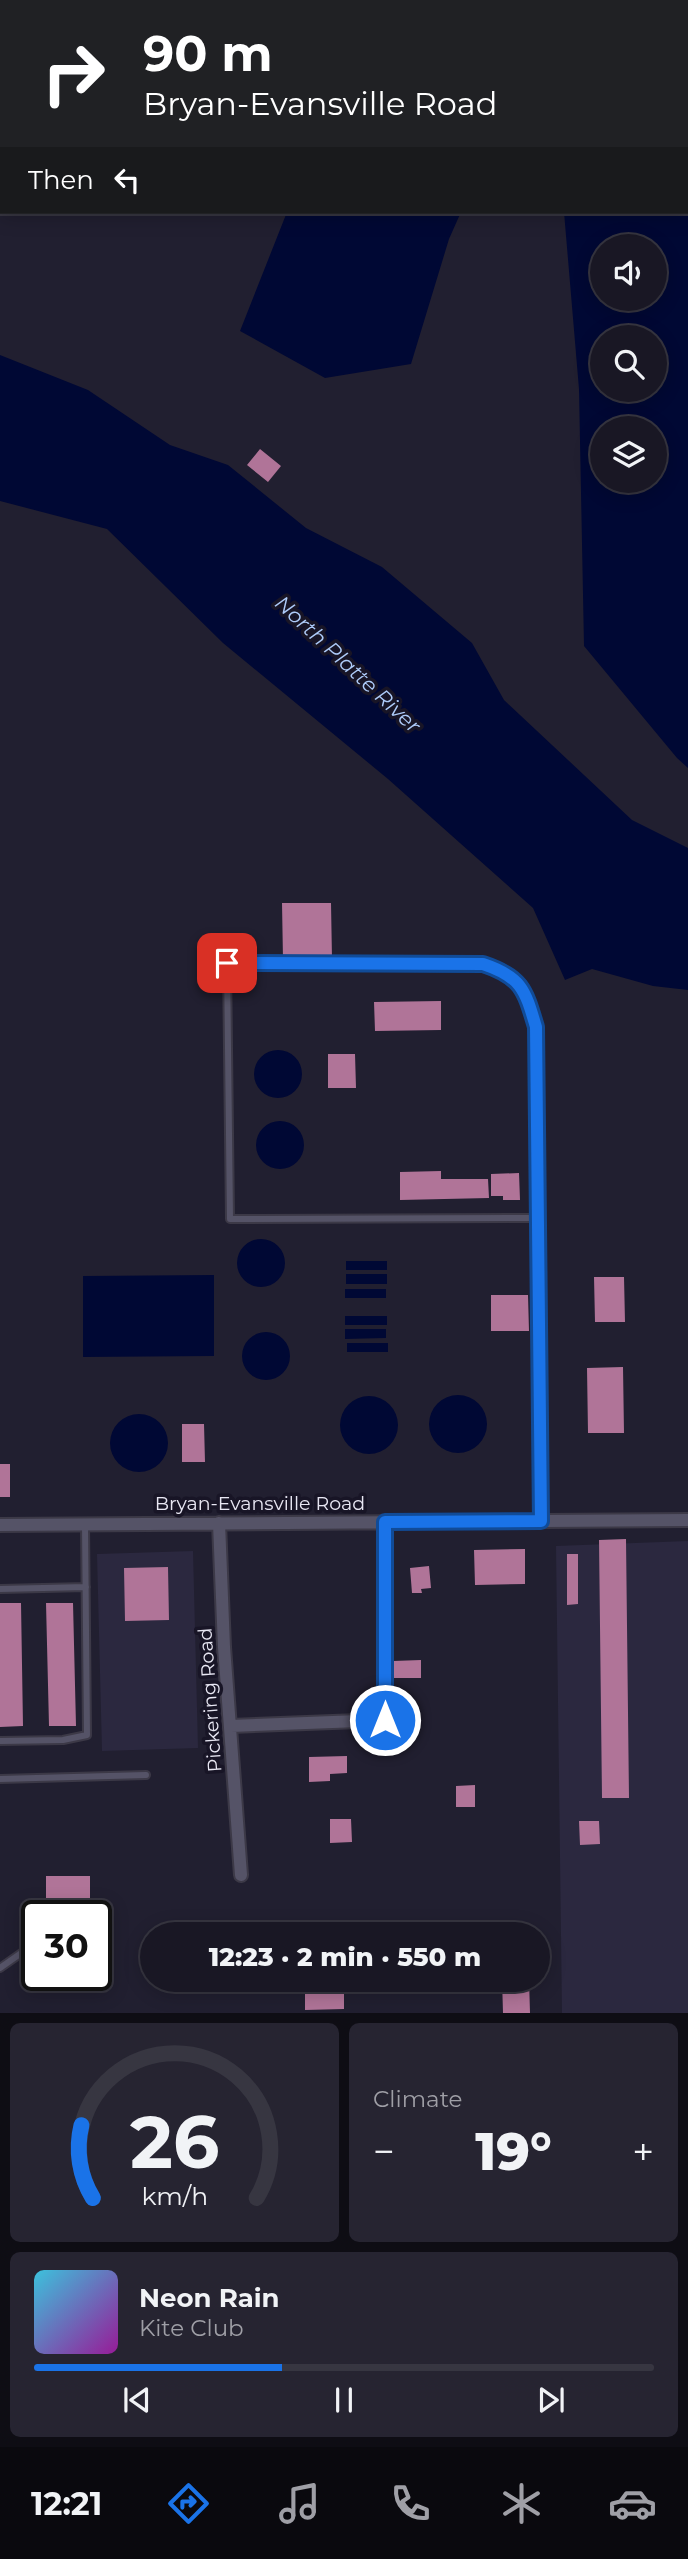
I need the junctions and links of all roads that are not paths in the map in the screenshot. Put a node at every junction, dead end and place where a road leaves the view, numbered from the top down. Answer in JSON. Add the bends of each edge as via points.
{"nodes":[{"id":1,"x":538,"y":1218,"type":"junction"},
{"id":2,"x":688,"y":1520,"type":"edge"},
{"id":3,"x":541,"y":1521,"type":"junction"},
{"id":4,"x":385,"y":1522,"type":"junction"},
{"id":5,"x":219,"y":1523,"type":"junction"},
{"id":6,"x":85,"y":1524,"type":"junction"},
{"id":7,"x":0,"y":1525,"type":"edge"},
{"id":8,"x":86,"y":1587,"type":"junction"},
{"id":9,"x":0,"y":1589,"type":"edge"},
{"id":10,"x":231,"y":1726,"type":"junction"},
{"id":11,"x":0,"y":1741,"type":"edge"},
{"id":12,"x":146,"y":1775,"type":"dead end"},
{"id":13,"x":0,"y":1779,"type":"edge"},
{"id":14,"x":242,"y":1875,"type":"dead end"},
{"id":15,"x":21,"y":1953,"type":"edge"},
{"id":16,"x":0,"y":1968,"type":"edge"}],
"edges":[{"from":1,"to":1,"type":"lane","via":[[536,1027],[525,991],[504,971],[483,964],[227,963],[230,1219]]},
{"from":1,"to":3,"type":"lane"},
{"from":2,"to":3,"type":"street","name":"Bryan-Evansville Road"},
{"from":3,"to":4,"type":"street","name":"Bryan-Evansville Road"},
{"from":4,"to":5,"type":"street","name":"Bryan-Evansville Road"},
{"from":4,"to":10,"type":"street","via":[[385,1720]]},
{"from":5,"to":6,"type":"street","name":"Bryan-Evansville Road"},
{"from":5,"to":10,"type":"street","name":"Pickering Road"},
{"from":6,"to":7,"type":"street","name":"Bryan-Evansville Road"},
{"from":6,"to":8,"type":"lane"},
{"from":8,"to":9,"type":"lane"},
{"from":8,"to":11,"type":"lane","via":[[87,1735]]},
{"from":10,"to":14,"type":"street","name":"Pickering Road"},
{"from":12,"to":13,"type":"lane"},
{"from":15,"to":16,"type":"lane"}]}
